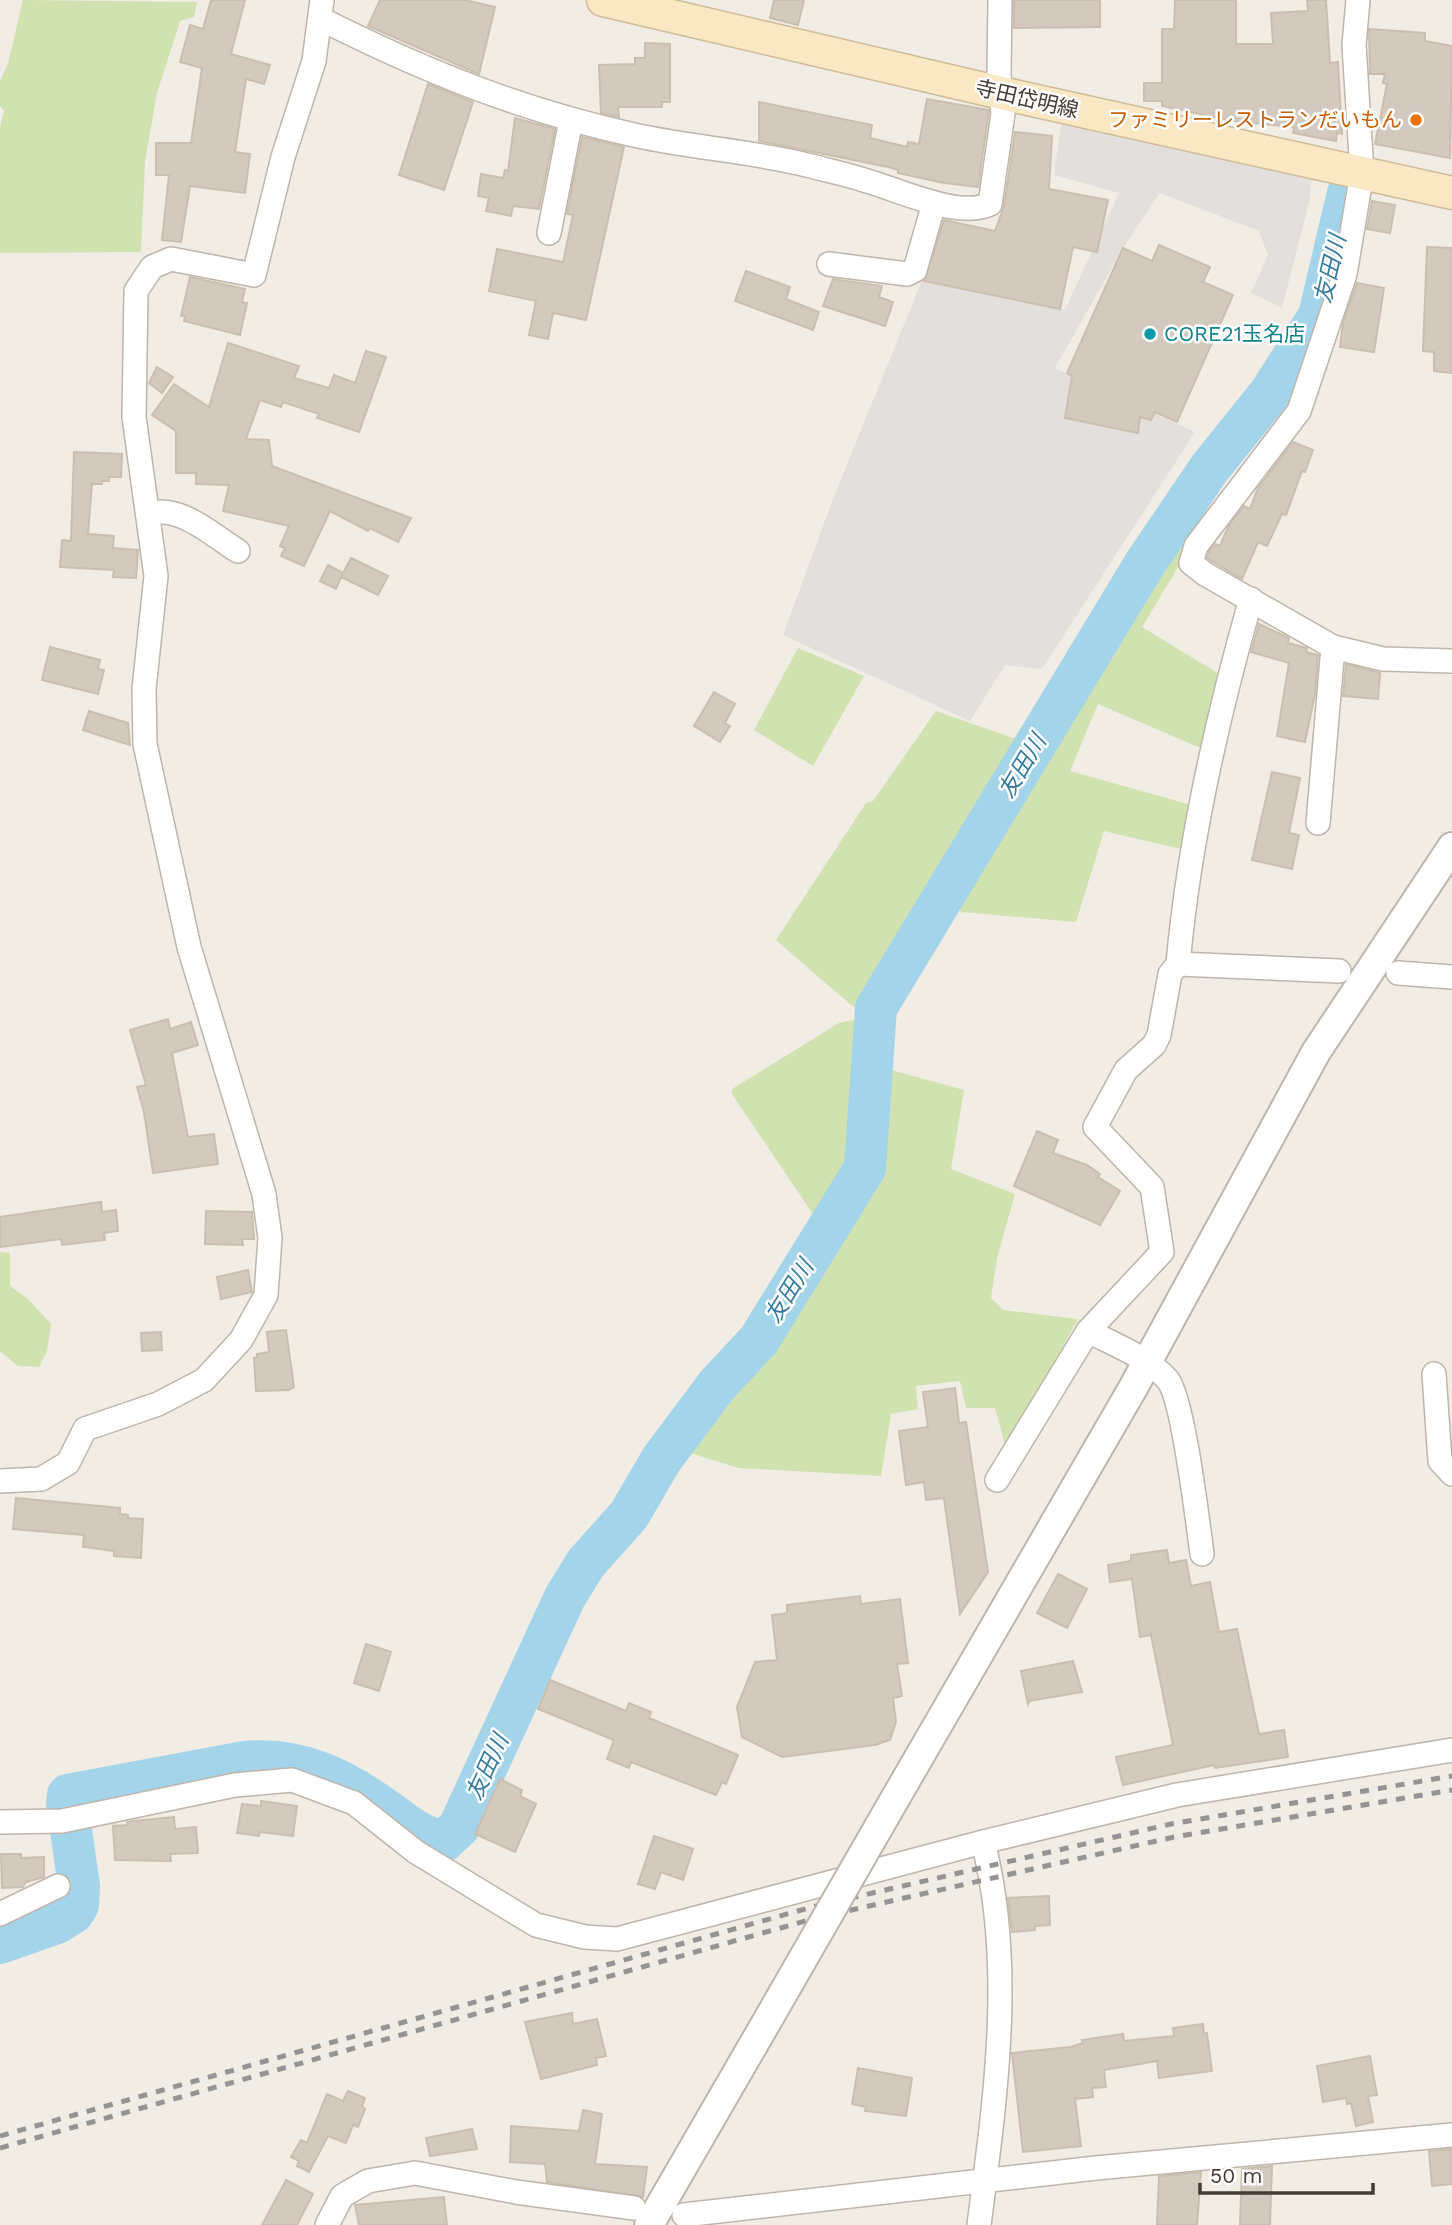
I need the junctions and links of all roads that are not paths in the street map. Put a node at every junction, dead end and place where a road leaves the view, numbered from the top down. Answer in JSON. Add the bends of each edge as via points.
{"nodes":[{"id":1,"x":603,"y":0,"type":"edge"},
{"id":2,"x":1000,"y":0,"type":"edge"},
{"id":3,"x":1358,"y":0,"type":"edge"},
{"id":4,"x":321,"y":10,"type":"edge"},
{"id":5,"x":1001,"y":93,"type":"junction"},
{"id":6,"x":571,"y":120,"type":"junction"},
{"id":7,"x":1362,"y":173,"type":"junction"},
{"id":8,"x":1452,"y":193,"type":"edge"},
{"id":9,"x":934,"y":203,"type":"junction"},
{"id":10,"x":549,"y":233,"type":"dead end"},
{"id":11,"x":829,"y":264,"type":"dead end"},
{"id":12,"x":148,"y":514,"type":"junction"},
{"id":13,"x":239,"y":551,"type":"dead end"},
{"id":14,"x":1251,"y":599,"type":"junction"},
{"id":15,"x":1333,"y":647,"type":"junction"},
{"id":16,"x":1452,"y":661,"type":"edge"},
{"id":17,"x":1318,"y":823,"type":"dead end"},
{"id":18,"x":1452,"y":847,"type":"edge"},
{"id":19,"x":1178,"y":964,"type":"junction"},
{"id":20,"x":1339,"y":971,"type":"dead end"},
{"id":21,"x":1398,"y":973,"type":"dead end"},
{"id":22,"x":1452,"y":977,"type":"edge"},
{"id":23,"x":1088,"y":1331,"type":"junction"},
{"id":24,"x":1147,"y":1362,"type":"junction"},
{"id":25,"x":1434,"y":1374,"type":"dead end"},
{"id":26,"x":1452,"y":1474,"type":"edge"},
{"id":27,"x":998,"y":1480,"type":"dead end"},
{"id":28,"x":0,"y":1481,"type":"edge"},
{"id":29,"x":1202,"y":1554,"type":"dead end"},
{"id":30,"x":1452,"y":1750,"type":"edge"},
{"id":31,"x":0,"y":1822,"type":"edge"},
{"id":32,"x":983,"y":1842,"type":"junction"},
{"id":33,"x":58,"y":1886,"type":"dead end"},
{"id":34,"x":0,"y":1914,"type":"edge"},
{"id":35,"x":1452,"y":2135,"type":"edge"},
{"id":36,"x":985,"y":2181,"type":"junction"},
{"id":37,"x":684,"y":2215,"type":"dead end"},
{"id":38,"x":641,"y":2217,"type":"edge"},
{"id":39,"x":327,"y":2225,"type":"edge"},
{"id":40,"x":979,"y":2225,"type":"edge"}],
"edges":[{"from":1,"to":5,"type":"main road","name":"寺田岱明線"},
{"from":2,"to":5,"type":"street"},
{"from":3,"to":7,"type":"street","via":[[1354,45]]},
{"from":4,"to":6,"type":"street","via":[[406,62]]},
{"from":4,"to":12,"type":"street","via":[[314,61],[283,157],[254,275],[171,259],[152,267],[136,291],[134,417]]},
{"from":5,"to":7,"type":"main road","name":"寺田岱明線"},
{"from":5,"to":9,"type":"street","via":[[1003,114],[990,204],[981,209]]},
{"from":6,"to":9,"type":"street","via":[[785,160]]},
{"from":6,"to":10,"type":"street"},
{"from":7,"to":8,"type":"main road","name":"寺田岱明線"},
{"from":7,"to":14,"type":"street","via":[[1345,274],[1299,411],[1196,546],[1191,563]]},
{"from":9,"to":11,"type":"street","via":[[915,270],[895,275]]},
{"from":12,"to":13,"type":"street","via":[[174,512]]},
{"from":12,"to":28,"type":"street","via":[[156,576],[144,689],[145,744],[189,947],[264,1194],[270,1238],[266,1295],[241,1340],[204,1380],[158,1404],[85,1429],[68,1463],[41,1479]]},
{"from":14,"to":15,"type":"street"},
{"from":14,"to":19,"type":"street","via":[[1230,672],[1186,878]]},
{"from":15,"to":16,"type":"street","via":[[1384,659]]},
{"from":15,"to":17,"type":"street"},
{"from":18,"to":24,"type":"street","via":[[1316,1052]]},
{"from":19,"to":20,"type":"street"},
{"from":19,"to":23,"type":"street","via":[[1170,974],[1154,1045],[1126,1070],[1095,1127],[1152,1187],[1162,1252]]},
{"from":21,"to":22,"type":"street"},
{"from":23,"to":24,"type":"street"},
{"from":23,"to":27,"type":"street"},
{"from":24,"to":29,"type":"street","via":[[1170,1381],[1192,1475]]},
{"from":24,"to":38,"type":"street","bridge":true,"via":[[770,2016]]},
{"from":25,"to":26,"type":"street","via":[[1440,1461]]},
{"from":30,"to":32,"type":"street","via":[[1177,1795]]},
{"from":31,"to":32,"type":"street","via":[[68,1819],[235,1785],[292,1780],[354,1803],[416,1852],[536,1925],[617,1939]]},
{"from":32,"to":36,"type":"street","via":[[996,1902],[998,2057]]},
{"from":33,"to":34,"type":"street"},
{"from":35,"to":36,"type":"street"},
{"from":36,"to":37,"type":"street"},
{"from":36,"to":40,"type":"street"},
{"from":38,"to":39,"type":"street","via":[[415,2174],[368,2181],[342,2196]]}]}
